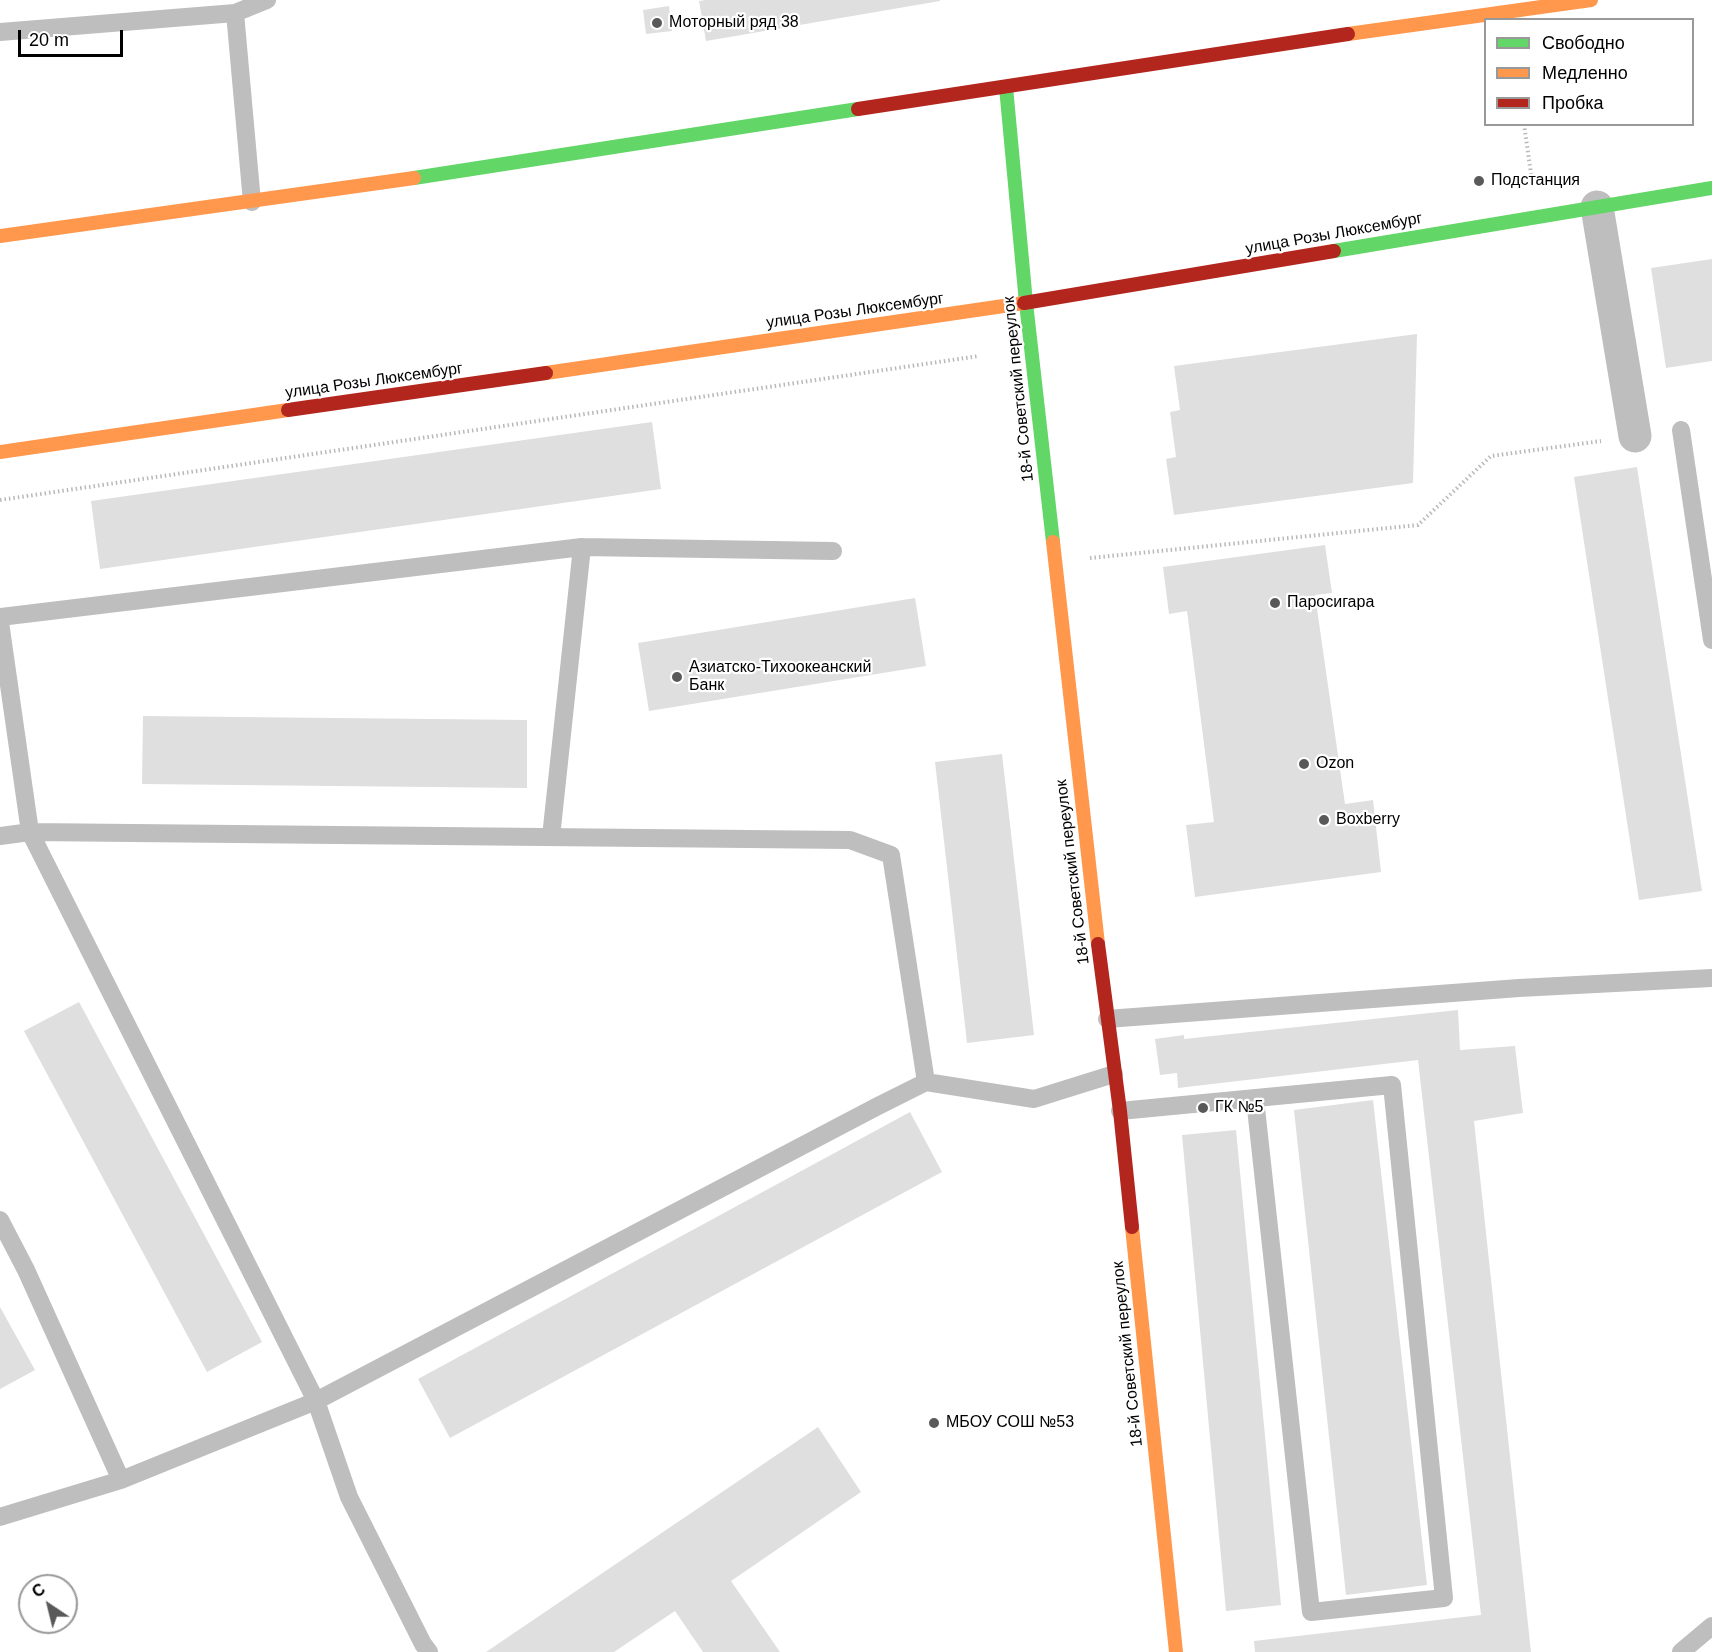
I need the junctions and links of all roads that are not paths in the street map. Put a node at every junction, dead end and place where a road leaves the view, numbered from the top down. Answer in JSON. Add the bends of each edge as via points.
{"nodes":[{"id":1,"x":267,"y":0,"type":"edge"},
{"id":2,"x":1591,"y":0,"type":"edge"},
{"id":3,"x":235,"y":13,"type":"junction"},
{"id":4,"x":0,"y":32,"type":"edge"},
{"id":5,"x":1006,"y":87,"type":"junction"},
{"id":6,"x":1712,"y":188,"type":"edge"},
{"id":7,"x":252,"y":201,"type":"junction"},
{"id":8,"x":1597,"y":207,"type":"junction"},
{"id":9,"x":0,"y":236,"type":"edge"},
{"id":10,"x":1026,"y":303,"type":"junction"},
{"id":11,"x":1681,"y":430,"type":"dead end"},
{"id":12,"x":1635,"y":436,"type":"road end"},
{"id":13,"x":0,"y":452,"type":"edge"},
{"id":14,"x":582,"y":547,"type":"junction"},
{"id":15,"x":832,"y":551,"type":"dead end"},
{"id":16,"x":0,"y":620,"type":"edge"},
{"id":17,"x":1712,"y":640,"type":"edge"},
{"id":18,"x":30,"y":832,"type":"junction"},
{"id":19,"x":0,"y":836,"type":"edge"},
{"id":20,"x":551,"y":837,"type":"junction"},
{"id":21,"x":1712,"y":978,"type":"edge"},
{"id":22,"x":1107,"y":1019,"type":"junction"},
{"id":23,"x":1114,"y":1074,"type":"junction"},
{"id":24,"x":926,"y":1082,"type":"junction"},
{"id":25,"x":1255,"y":1099,"type":"junction"},
{"id":26,"x":1120,"y":1111,"type":"junction"},
{"id":27,"x":0,"y":1220,"type":"edge"},
{"id":28,"x":316,"y":1401,"type":"junction"},
{"id":29,"x":121,"y":1480,"type":"junction"},
{"id":30,"x":0,"y":1517,"type":"edge"},
{"id":31,"x":1712,"y":1626,"type":"edge"},
{"id":32,"x":429,"y":1652,"type":"edge"},
{"id":33,"x":1176,"y":1652,"type":"edge"},
{"id":34,"x":1681,"y":1652,"type":"edge"}],
"edges":[{"from":1,"to":3,"type":"lane"},
{"from":2,"to":5,"type":"street"},
{"from":3,"to":4,"type":"lane"},
{"from":3,"to":7,"type":"lane"},
{"from":5,"to":7,"type":"street"},
{"from":5,"to":10,"type":"street","name":"18-й Советский переулок"},
{"from":6,"to":8,"type":"street","name":"улица Розы Люксембург"},
{"from":7,"to":9,"type":"street"},
{"from":8,"to":10,"type":"street","name":"улица Розы Люксембург"},
{"from":8,"to":12,"type":"street"},
{"from":10,"to":13,"type":"street","name":"улица Розы Люксембург"},
{"from":10,"to":22,"type":"street","name":"18-й Советский переулок"},
{"from":11,"to":17,"type":"lane"},
{"from":14,"to":15,"type":"lane"},
{"from":14,"to":16,"type":"lane"},
{"from":14,"to":20,"type":"lane"},
{"from":16,"to":18,"type":"lane"},
{"from":18,"to":19,"type":"lane"},
{"from":18,"to":20,"type":"lane"},
{"from":18,"to":28,"type":"lane"},
{"from":20,"to":24,"type":"lane","via":[[850,840],[891,855]]},
{"from":21,"to":22,"type":"lane","via":[[1519,988]]},
{"from":22,"to":23,"type":"street","name":"18-й Советский переулок"},
{"from":23,"to":24,"type":"lane","via":[[1034,1100]]},
{"from":23,"to":26,"type":"street","name":"18-й Советский переулок"},
{"from":24,"to":28,"type":"lane"},
{"from":25,"to":25,"type":"lane","via":[[1392,1085],[1444,1598],[1311,1612]]},
{"from":25,"to":26,"type":"lane"},
{"from":26,"to":33,"type":"street","name":"18-й Советский переулок"},
{"from":27,"to":29,"type":"lane"},
{"from":28,"to":29,"type":"lane"},
{"from":28,"to":32,"type":"lane","via":[[349,1497]]},
{"from":29,"to":30,"type":"lane"},
{"from":31,"to":34,"type":"lane"}]}
